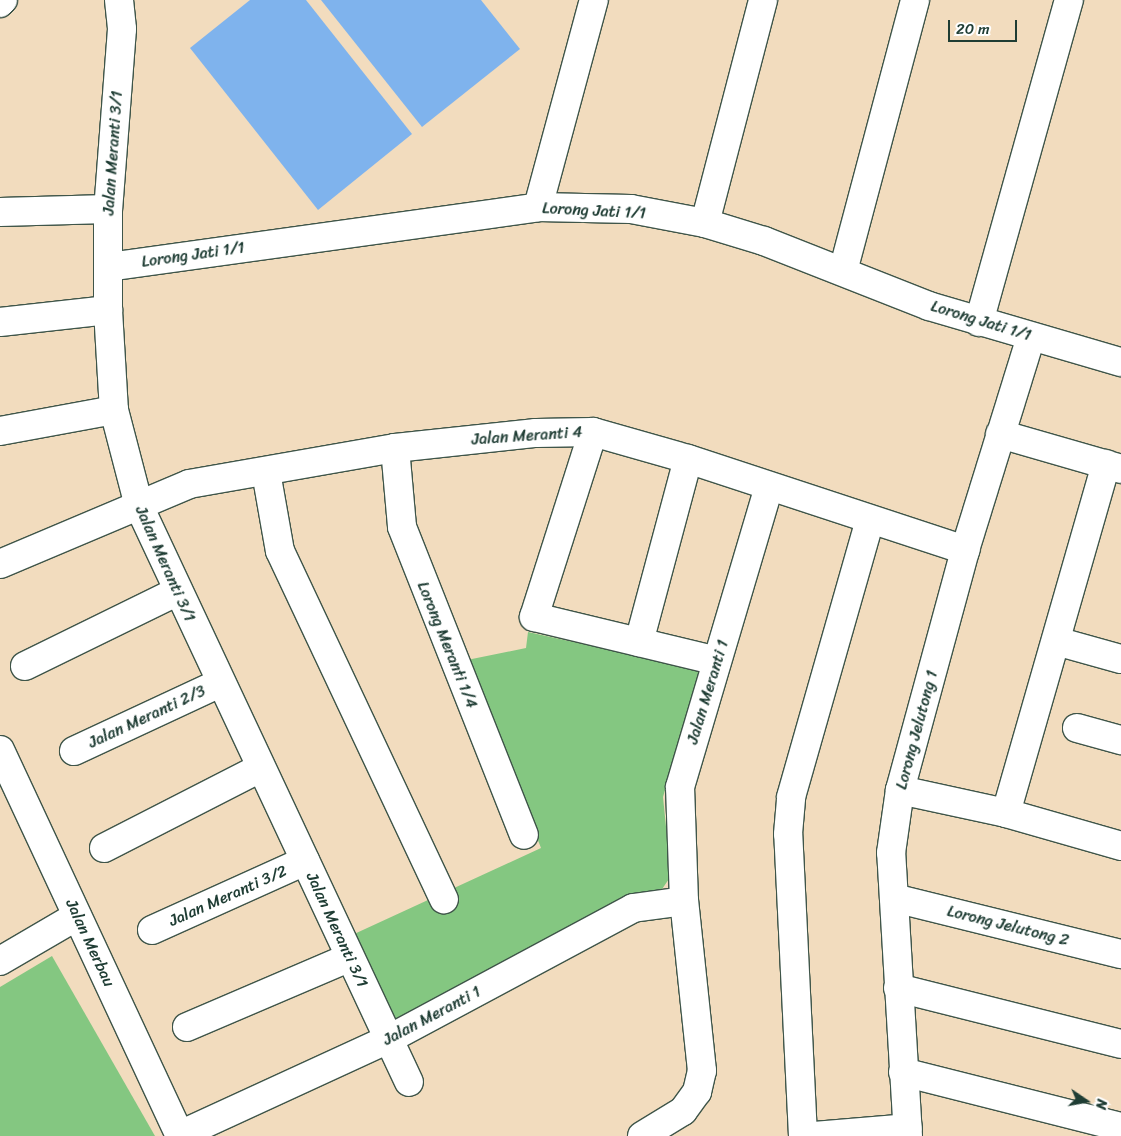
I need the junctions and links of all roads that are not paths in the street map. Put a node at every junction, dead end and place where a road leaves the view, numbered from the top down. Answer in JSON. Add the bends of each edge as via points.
{"nodes":[{"id":1,"x":3,"y":0,"type":"edge"},
{"id":2,"x":119,"y":0,"type":"edge"},
{"id":3,"x":594,"y":0,"type":"edge"},
{"id":4,"x":763,"y":0,"type":"edge"},
{"id":5,"x":915,"y":0,"type":"edge"},
{"id":6,"x":1068,"y":0,"type":"edge"},
{"id":7,"x":0,"y":3,"type":"edge"},
{"id":8,"x":538,"y":207,"type":"junction"},
{"id":9,"x":108,"y":209,"type":"junction"},
{"id":10,"x":0,"y":212,"type":"edge"},
{"id":11,"x":705,"y":223,"type":"junction"},
{"id":12,"x":108,"y":267,"type":"junction"},
{"id":13,"x":843,"y":271,"type":"junction"},
{"id":14,"x":108,"y":310,"type":"junction"},
{"id":15,"x":0,"y":322,"type":"edge"},
{"id":16,"x":979,"y":322,"type":"junction"},
{"id":17,"x":1031,"y":337,"type":"junction"},
{"id":18,"x":1121,"y":362,"type":"edge"},
{"id":19,"x":114,"y":410,"type":"junction"},
{"id":20,"x":0,"y":432,"type":"edge"},
{"id":21,"x":593,"y":432,"type":"junction"},
{"id":22,"x":1000,"y":434,"type":"junction"},
{"id":23,"x":395,"y":448,"type":"junction"},
{"id":24,"x":688,"y":459,"type":"junction"},
{"id":25,"x":1113,"y":466,"type":"edge"},
{"id":26,"x":266,"y":472,"type":"junction"},
{"id":27,"x":768,"y":488,"type":"junction"},
{"id":28,"x":139,"y":506,"type":"junction"},
{"id":29,"x":870,"y":520,"type":"junction"},
{"id":30,"x":965,"y":550,"type":"junction"},
{"id":31,"x":0,"y":564,"type":"edge"},
{"id":32,"x":176,"y":592,"type":"junction"},
{"id":33,"x":1056,"y":641,"type":"junction"},
{"id":34,"x":639,"y":642,"type":"junction"},
{"id":35,"x":1121,"y":659,"type":"edge"},
{"id":36,"x":717,"y":660,"type":"junction"},
{"id":37,"x":25,"y":666,"type":"dead end"},
{"id":38,"x":220,"y":683,"type":"junction"},
{"id":39,"x":1077,"y":728,"type":"dead end"},
{"id":40,"x":1121,"y":740,"type":"edge"},
{"id":41,"x":0,"y":750,"type":"edge"},
{"id":42,"x":74,"y":751,"type":"dead end"},
{"id":43,"x":260,"y":768,"type":"junction"},
{"id":44,"x":900,"y":790,"type":"junction"},
{"id":45,"x":1006,"y":813,"type":"junction"},
{"id":46,"x":524,"y":835,"type":"dead end"},
{"id":47,"x":1121,"y":846,"type":"edge"},
{"id":48,"x":104,"y":848,"type":"dead end"},
{"id":49,"x":304,"y":861,"type":"junction"},
{"id":50,"x":894,"y":898,"type":"junction"},
{"id":51,"x":444,"y":899,"type":"dead end"},
{"id":52,"x":684,"y":901,"type":"junction"},
{"id":53,"x":77,"y":916,"type":"junction"},
{"id":54,"x":152,"y":930,"type":"dead end"},
{"id":55,"x":1121,"y":954,"type":"edge"},
{"id":56,"x":350,"y":957,"type":"junction"},
{"id":57,"x":0,"y":961,"type":"edge"},
{"id":58,"x":898,"y":988,"type":"junction"},
{"id":59,"x":187,"y":1027,"type":"dead end"},
{"id":60,"x":389,"y":1039,"type":"junction"},
{"id":61,"x":1121,"y":1044,"type":"edge"},
{"id":62,"x":903,"y":1072,"type":"junction"},
{"id":63,"x":409,"y":1082,"type":"dead end"},
{"id":64,"x":1121,"y":1127,"type":"edge"},
{"id":65,"x":908,"y":1132,"type":"edge"},
{"id":66,"x":180,"y":1135,"type":"edge"},
{"id":67,"x":642,"y":1136,"type":"edge"},
{"id":68,"x":803,"y":1136,"type":"edge"},
{"id":69,"x":813,"y":1136,"type":"edge"}],
"edges":[{"from":1,"to":7,"type":"street"},
{"from":2,"to":9,"type":"street","name":"Jalan Meranti 3/1","via":[[122,29]]},
{"from":3,"to":8,"type":"street"},
{"from":4,"to":11,"type":"street"},
{"from":5,"to":13,"type":"street"},
{"from":6,"to":16,"type":"street"},
{"from":8,"to":11,"type":"street","name":"Lorong Jati 1/1","via":[[631,209]]},
{"from":8,"to":12,"type":"street","name":"Lorong Jati 1/1"},
{"from":9,"to":10,"type":"street"},
{"from":9,"to":12,"type":"street","name":"Jalan Meranti 3/1"},
{"from":11,"to":13,"type":"street","name":"Lorong Jati 1/1"},
{"from":12,"to":14,"type":"street","name":"Jalan Meranti 3/1"},
{"from":13,"to":16,"type":"street","name":"Lorong Jati 1/1"},
{"from":14,"to":15,"type":"street"},
{"from":14,"to":19,"type":"street","name":"Jalan Meranti 3/1"},
{"from":16,"to":17,"type":"street","name":"Lorong Jati 1/1"},
{"from":17,"to":18,"type":"street","name":"Lorong Jati 1/1"},
{"from":17,"to":22,"type":"street","name":"Lorong Jelutong 1"},
{"from":19,"to":20,"type":"street"},
{"from":19,"to":28,"type":"street","name":"Jalan Meranti 3/1"},
{"from":21,"to":23,"type":"street","name":"Jalan Meranti 4","via":[[536,432]]},
{"from":21,"to":24,"type":"street","name":"Jalan Meranti 4"},
{"from":21,"to":34,"type":"street","via":[[534,617]]},
{"from":22,"to":25,"type":"street"},
{"from":22,"to":30,"type":"street","name":"Lorong Jelutong 1"},
{"from":23,"to":26,"type":"street","name":"Jalan Meranti 4"},
{"from":23,"to":46,"type":"street","name":"Lorong Meranti 1/4","via":[[405,536]]},
{"from":24,"to":27,"type":"street","name":"Jalan Meranti 4"},
{"from":24,"to":34,"type":"street"},
{"from":25,"to":33,"type":"street"},
{"from":26,"to":28,"type":"street","name":"Jalan Meranti 4","via":[[189,484]]},
{"from":26,"to":51,"type":"street","via":[[280,551]]},
{"from":27,"to":29,"type":"street","name":"Jalan Meranti 4"},
{"from":27,"to":36,"type":"street","name":"Jalan Meranti 1"},
{"from":28,"to":31,"type":"street","name":"Jalan Meranti 4"},
{"from":28,"to":32,"type":"street","name":"Jalan Meranti 3/1"},
{"from":29,"to":30,"type":"street","name":"Jalan Meranti 4"},
{"from":29,"to":68,"type":"street","via":[[791,797],[788,844]]},
{"from":30,"to":44,"type":"street","name":"Lorong Jelutong 1"},
{"from":32,"to":37,"type":"street"},
{"from":32,"to":38,"type":"street","name":"Jalan Meranti 3/1"},
{"from":33,"to":35,"type":"street"},
{"from":33,"to":45,"type":"street"},
{"from":34,"to":36,"type":"street"},
{"from":36,"to":52,"type":"street","name":"Jalan Meranti 1","via":[[680,787]]},
{"from":38,"to":42,"type":"street","name":"Jalan Meranti 2/3"},
{"from":38,"to":43,"type":"street","name":"Jalan Meranti 3/1"},
{"from":39,"to":40,"type":"street"},
{"from":41,"to":53,"type":"street","name":"Jalan Merbau"},
{"from":43,"to":48,"type":"street"},
{"from":43,"to":49,"type":"street","name":"Jalan Meranti 3/1"},
{"from":44,"to":45,"type":"street"},
{"from":44,"to":50,"type":"street","name":"Lorong Jelutong 1","via":[[892,853]]},
{"from":45,"to":47,"type":"street"},
{"from":49,"to":54,"type":"street","name":"Jalan Meranti 3/2"},
{"from":49,"to":56,"type":"street","name":"Jalan Meranti 3/1"},
{"from":50,"to":55,"type":"street","name":"Lorong Jelutong 2"},
{"from":50,"to":58,"type":"street","name":"Lorong Jelutong 1"},
{"from":52,"to":60,"type":"street","name":"Jalan Meranti 1","via":[[633,908]]},
{"from":52,"to":67,"type":"street","name":"Jalan Meranti 1","via":[[702,1071],[697,1092],[683,1111]]},
{"from":53,"to":57,"type":"street"},
{"from":53,"to":66,"type":"street","name":"Jalan Merbau"},
{"from":56,"to":59,"type":"street"},
{"from":56,"to":60,"type":"street","name":"Jalan Meranti 3/1"},
{"from":58,"to":61,"type":"street"},
{"from":58,"to":62,"type":"street","name":"Lorong Jelutong 1"},
{"from":60,"to":63,"type":"street","name":"Jalan Meranti 3/1"},
{"from":60,"to":66,"type":"street","name":"Jalan Meranti 1"},
{"from":62,"to":64,"type":"street"},
{"from":62,"to":65,"type":"street","name":"Lorong Jelutong 1"},
{"from":65,"to":69,"type":"street"}]}
